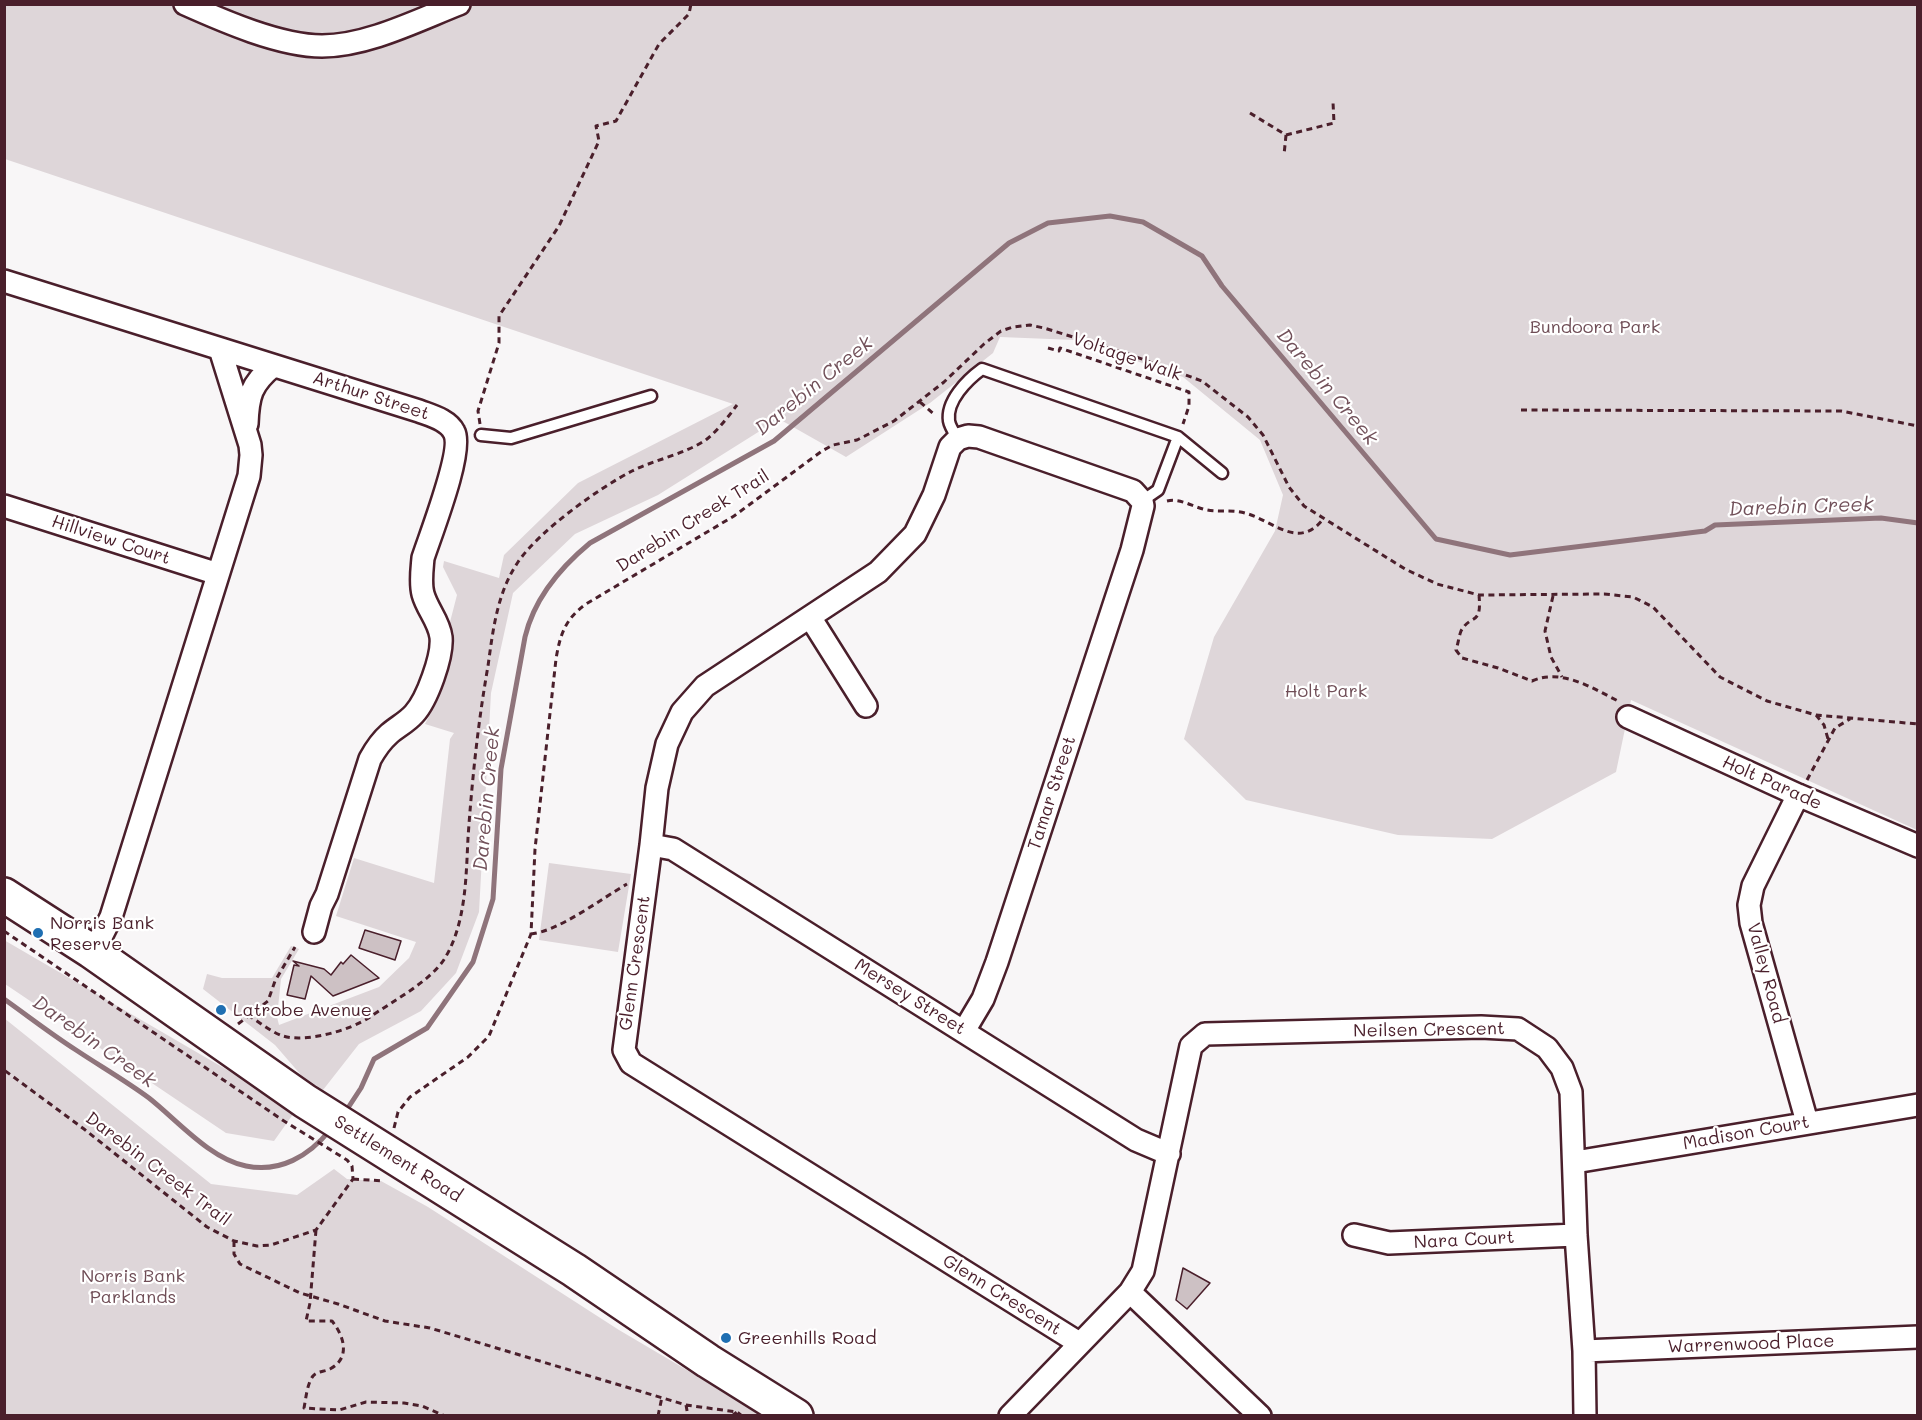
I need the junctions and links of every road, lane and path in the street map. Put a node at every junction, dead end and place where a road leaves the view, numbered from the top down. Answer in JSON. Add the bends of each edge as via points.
{"nodes":[{"id":1,"x":185,"y":4,"type":"edge"},
{"id":2,"x":459,"y":4,"type":"edge"},
{"id":3,"x":691,"y":4,"type":"edge"},
{"id":4,"x":1333,"y":102,"type":"dead end"},
{"id":5,"x":1250,"y":113,"type":"dead end"},
{"id":6,"x":1286,"y":135,"type":"junction"},
{"id":7,"x":1284,"y":155,"type":"dead end"},
{"id":8,"x":4,"y":280,"type":"edge"},
{"id":9,"x":1048,"y":348,"type":"dead end"},
{"id":10,"x":220,"y":349,"type":"junction"},
{"id":11,"x":273,"y":366,"type":"junction"},
{"id":12,"x":651,"y":396,"type":"dead end"},
{"id":13,"x":920,"y":402,"type":"junction"},
{"id":14,"x":737,"y":405,"type":"dead end"},
{"id":15,"x":1521,"y":410,"type":"dead end"},
{"id":16,"x":938,"y":419,"type":"dead end"},
{"id":17,"x":1917,"y":426,"type":"edge"},
{"id":18,"x":247,"y":431,"type":"junction"},
{"id":19,"x":481,"y":435,"type":"joint"},
{"id":20,"x":1178,"y":436,"type":"junction"},
{"id":21,"x":958,"y":439,"type":"junction"},
{"id":22,"x":1222,"y":473,"type":"dead end"},
{"id":23,"x":1152,"y":501,"type":"junction"},
{"id":24,"x":4,"y":506,"type":"edge"},
{"id":25,"x":1324,"y":518,"type":"junction"},
{"id":26,"x":218,"y":574,"type":"junction"},
{"id":27,"x":1479,"y":595,"type":"junction"},
{"id":28,"x":1554,"y":595,"type":"junction"},
{"id":29,"x":810,"y":617,"type":"junction"},
{"id":30,"x":1562,"y":677,"type":"junction"},
{"id":31,"x":866,"y":706,"type":"dead end"},
{"id":32,"x":1628,"y":711,"type":"joint"},
{"id":33,"x":1816,"y":715,"type":"junction"},
{"id":34,"x":1850,"y":720,"type":"junction"},
{"id":35,"x":1917,"y":724,"type":"edge"},
{"id":36,"x":1828,"y":739,"type":"junction"},
{"id":37,"x":1798,"y":795,"type":"junction"},
{"id":38,"x":651,"y":845,"type":"junction"},
{"id":39,"x":1917,"y":846,"type":"edge"},
{"id":40,"x":646,"y":879,"type":"junction"},
{"id":41,"x":4,"y":895,"type":"edge"},
{"id":42,"x":4,"y":931,"type":"edge"},
{"id":43,"x":314,"y":932,"type":"dead end"},
{"id":44,"x":531,"y":934,"type":"junction"},
{"id":45,"x":295,"y":947,"type":"dead end"},
{"id":46,"x":91,"y":951,"type":"junction"},
{"id":47,"x":248,"y":1015,"type":"junction"},
{"id":48,"x":964,"y":1031,"type":"junction"},
{"id":49,"x":217,"y":1038,"type":"junction"},
{"id":50,"x":4,"y":1070,"type":"edge"},
{"id":51,"x":1917,"y":1105,"type":"edge"},
{"id":52,"x":294,"y":1111,"type":"junction"},
{"id":53,"x":1807,"y":1122,"type":"junction"},
{"id":54,"x":394,"y":1132,"type":"dead end"},
{"id":55,"x":353,"y":1147,"type":"junction"},
{"id":56,"x":1168,"y":1154,"type":"junction"},
{"id":57,"x":1575,"y":1162,"type":"junction"},
{"id":58,"x":316,"y":1230,"type":"junction"},
{"id":59,"x":1354,"y":1235,"type":"dead end"},
{"id":60,"x":1576,"y":1235,"type":"junction"},
{"id":61,"x":234,"y":1241,"type":"junction"},
{"id":62,"x":1130,"y":1292,"type":"junction"},
{"id":63,"x":309,"y":1296,"type":"junction"},
{"id":64,"x":1917,"y":1337,"type":"edge"},
{"id":65,"x":1079,"y":1343,"type":"junction"},
{"id":66,"x":1584,"y":1351,"type":"junction"},
{"id":67,"x":662,"y":1397,"type":"junction"},
{"id":68,"x":686,"y":1406,"type":"junction"},
{"id":69,"x":737,"y":1412,"type":"junction"},
{"id":70,"x":444,"y":1415,"type":"edge"},
{"id":71,"x":658,"y":1416,"type":"edge"},
{"id":72,"x":688,"y":1416,"type":"edge"},
{"id":73,"x":732,"y":1416,"type":"edge"},
{"id":74,"x":742,"y":1416,"type":"edge"},
{"id":75,"x":795,"y":1416,"type":"edge"},
{"id":76,"x":1010,"y":1416,"type":"edge"},
{"id":77,"x":1260,"y":1416,"type":"edge"},
{"id":78,"x":1585,"y":1416,"type":"edge"}],
"edges":[{"from":1,"to":2,"type":"street","via":[[256,32],[322,46],[388,32]]},
{"from":3,"to":19,"type":"path","via":[[689,14],[659,44],[616,121],[596,126],[599,141],[559,226],[499,316],[499,343],[478,411]]},
{"from":4,"to":6,"type":"path","via":[[1334,123]]},
{"from":5,"to":6,"type":"path"},
{"from":6,"to":7,"type":"path"},
{"from":8,"to":10,"type":"street","name":"Arthur Street"},
{"from":9,"to":20,"type":"path","name":"Voltage Walk","via":[[1060,348],[1189,392],[1189,406]]},
{"from":10,"to":11,"type":"street","name":"Arthur Street"},
{"from":10,"to":18,"type":"street"},
{"from":11,"to":18,"type":"street","via":[[260,377],[250,394]]},
{"from":11,"to":43,"type":"street","name":"Arthur Street","via":[[438,418],[448,424],[457,440],[421,574],[423,596],[440,630],[438,659],[419,709],[381,741],[370,759]]},
{"from":12,"to":19,"type":"lane","via":[[510,438]]},
{"from":13,"to":16,"type":"path"},
{"from":13,"to":25,"type":"path","name":"Darebin Creek Trail","via":[[1001,332],[1030,325],[1044,328],[1202,381],[1248,417],[1263,435],[1289,487],[1304,506]]},
{"from":13,"to":44,"type":"path","name":"Darebin Creek Trail","via":[[872,433],[822,451],[734,516],[616,585],[569,618],[560,636],[556,659],[534,860]]},
{"from":14,"to":47,"type":"path","via":[[706,440],[630,472],[567,514],[520,559],[509,577],[496,616],[482,698],[459,921],[444,959],[434,971],[360,1024],[338,1032],[284,1036]]},
{"from":15,"to":17,"type":"path","via":[[1841,411]]},
{"from":18,"to":26,"type":"street","via":[[249,476]]},
{"from":20,"to":21,"type":"lane","via":[[982,369],[969,378],[951,405],[949,421]]},
{"from":20,"to":22,"type":"lane"},
{"from":20,"to":23,"type":"lane"},
{"from":21,"to":23,"type":"street","via":[[979,437]]},
{"from":21,"to":29,"type":"street","name":"Glenn Crescent","via":[[950,447],[934,495],[915,534],[878,572]]},
{"from":23,"to":25,"type":"path","via":[[1180,501],[1205,510],[1245,513],[1300,534],[1317,527]]},
{"from":23,"to":48,"type":"street","name":"Tamar Street","via":[[1143,506],[997,962],[983,999]]},
{"from":24,"to":26,"type":"street","name":"Hillview Court"},
{"from":25,"to":27,"type":"path","name":"Darebin Creek Trail","via":[[1405,569],[1437,584]]},
{"from":26,"to":46,"type":"street","via":[[111,917]]},
{"from":27,"to":28,"type":"path","name":"Darebin Creek Trail"},
{"from":27,"to":30,"type":"path","via":[[1477,618],[1462,630],[1456,650],[1462,658],[1532,681],[1544,676]]},
{"from":28,"to":30,"type":"path","via":[[1545,631],[1551,657]]},
{"from":28,"to":33,"type":"path","name":"Darebin Creek Trail","via":[[1633,597],[1653,607],[1720,676],[1767,701]]},
{"from":29,"to":31,"type":"street"},
{"from":29,"to":38,"type":"street","name":"Glenn Crescent","via":[[705,686],[682,712],[664,755]]},
{"from":30,"to":32,"type":"path","via":[[1585,684]]},
{"from":32,"to":37,"type":"street","name":"Holt Parade"},
{"from":33,"to":34,"type":"path","name":"Darebin Creek Trail"},
{"from":33,"to":36,"type":"path"},
{"from":34,"to":35,"type":"path","name":"Darebin Creek Trail"},
{"from":34,"to":36,"type":"path","via":[[1835,728]]},
{"from":36,"to":37,"type":"path"},
{"from":37,"to":39,"type":"street","name":"Holt Parade"},
{"from":37,"to":53,"type":"street","name":"Valley Road","via":[[1753,886],[1749,905]]},
{"from":38,"to":40,"type":"street","name":"Glenn Crescent"},
{"from":38,"to":48,"type":"street","name":"Mersey Street","via":[[673,849]]},
{"from":40,"to":44,"type":"path","via":[[629,882],[556,927]]},
{"from":40,"to":65,"type":"street","name":"Glenn Crescent","via":[[624,1050],[631,1063]]},
{"from":41,"to":46,"type":"main road","name":"Settlement Road"},
{"from":42,"to":52,"type":"path"},
{"from":44,"to":54,"type":"path","name":"Darebin Creek Trail","via":[[489,1036],[468,1057],[410,1097],[398,1112]]},
{"from":45,"to":47,"type":"path","via":[[268,1001]]},
{"from":46,"to":49,"type":"main road","name":"Settlement Road"},
{"from":47,"to":49,"type":"path"},
{"from":48,"to":56,"type":"street","name":"Mersey Street","via":[[1136,1140]]},
{"from":49,"to":52,"type":"main road","name":"Settlement Road"},
{"from":50,"to":61,"type":"path","name":"Darebin Creek Trail","via":[[207,1227]]},
{"from":51,"to":53,"type":"street","name":"Madison Court"},
{"from":52,"to":55,"type":"main road","name":"Settlement Road"},
{"from":52,"to":55,"type":"path"},
{"from":53,"to":57,"type":"street","name":"Madison Court"},
{"from":55,"to":58,"type":"path","via":[[353,1179]]},
{"from":55,"to":75,"type":"main road","name":"Settlement Road","via":[[574,1270]]},
{"from":56,"to":57,"type":"street","name":"Neilsen Crescent","via":[[1191,1046],[1205,1034],[1481,1027],[1518,1029],[1547,1048],[1562,1068],[1571,1092]]},
{"from":56,"to":62,"type":"street","name":"Neilsen Crescent","via":[[1143,1270]]},
{"from":57,"to":60,"type":"street","name":"Neilsen Crescent"},
{"from":58,"to":61,"type":"path","name":"Darebin Creek Trail","via":[[271,1245]]},
{"from":58,"to":63,"type":"path"},
{"from":59,"to":60,"type":"street","name":"Nara Court","via":[[1389,1244]]},
{"from":60,"to":66,"type":"street","name":"Neilsen Crescent"},
{"from":61,"to":63,"type":"path","via":[[234,1254],[240,1264]]},
{"from":62,"to":65,"type":"street","name":"Neilsen Crescent"},
{"from":62,"to":77,"type":"street"},
{"from":63,"to":67,"type":"path","via":[[385,1321],[430,1328]]},
{"from":63,"to":70,"type":"path","via":[[306,1321],[332,1321],[343,1338],[344,1349],[338,1363],[310,1379],[304,1408],[339,1410],[366,1402],[404,1403]]},
{"from":64,"to":66,"type":"street","name":"Warrenwood Place"},
{"from":65,"to":76,"type":"street","name":"Neilsen Crescent"},
{"from":66,"to":78,"type":"street","name":"Neilsen Crescent"},
{"from":67,"to":68,"type":"path"},
{"from":67,"to":71,"type":"path"},
{"from":68,"to":69,"type":"path"},
{"from":68,"to":72,"type":"path"},
{"from":69,"to":73,"type":"path"},
{"from":69,"to":74,"type":"path"}]}
